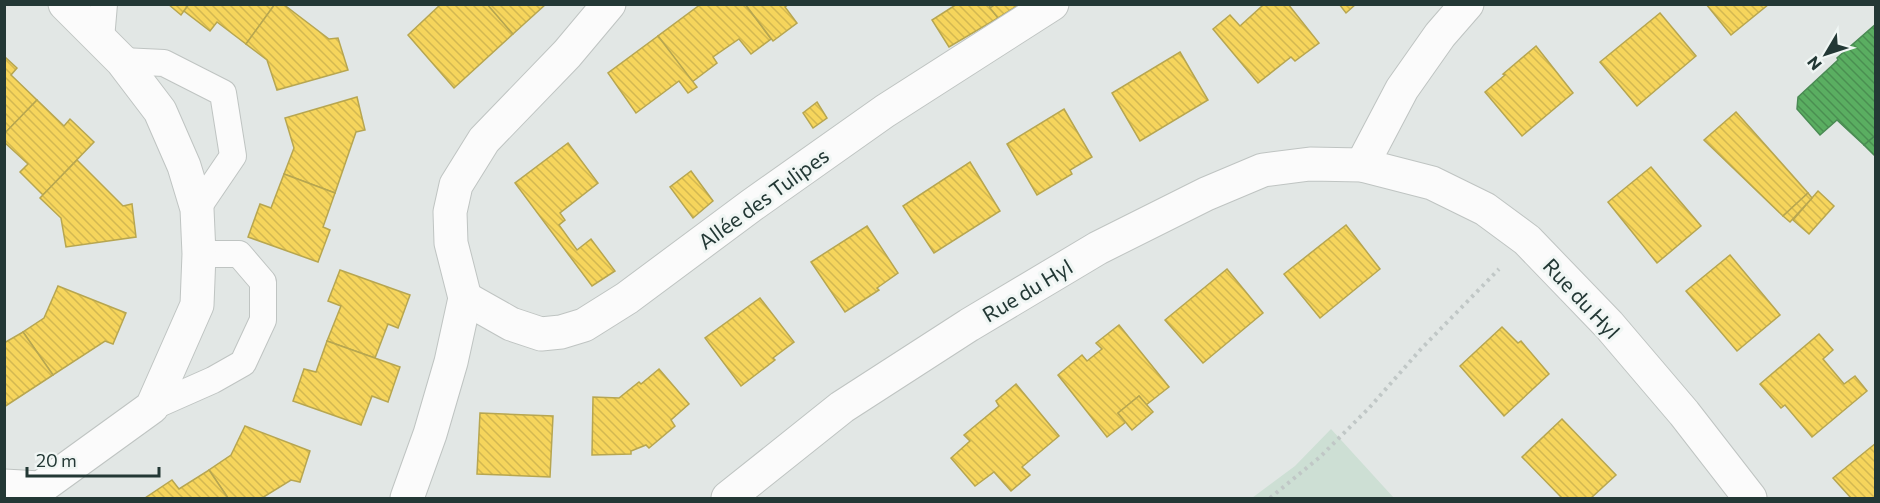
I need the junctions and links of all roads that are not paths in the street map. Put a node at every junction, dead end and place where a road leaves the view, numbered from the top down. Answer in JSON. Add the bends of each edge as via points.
{"nodes":[{"id":1,"x":65,"y":4,"type":"edge"},
{"id":2,"x":104,"y":4,"type":"edge"},
{"id":3,"x":609,"y":4,"type":"edge"},
{"id":4,"x":1052,"y":4,"type":"edge"},
{"id":5,"x":1467,"y":4,"type":"edge"},
{"id":6,"x":111,"y":50,"type":"junction"},
{"id":7,"x":1362,"y":165,"type":"junction"},
{"id":8,"x":197,"y":209,"type":"junction"},
{"id":9,"x":199,"y":254,"type":"junction"},
{"id":10,"x":465,"y":298,"type":"junction"},
{"id":11,"x":152,"y":407,"type":"junction"},
{"id":12,"x":4,"y":486,"type":"edge"},
{"id":13,"x":407,"y":498,"type":"edge"},
{"id":14,"x":728,"y":498,"type":"edge"},
{"id":15,"x":1750,"y":498,"type":"edge"}],
"edges":[{"from":1,"to":6,"type":"street"},
{"from":2,"to":6,"type":"lane"},
{"from":3,"to":10,"type":"street","via":[[484,140],[456,185],[450,212],[451,243]]},
{"from":4,"to":10,"type":"street","name":"Allée des Tulipes","via":[[885,111],[584,325],[541,334],[511,324]]},
{"from":5,"to":7,"type":"street","via":[[1402,89]]},
{"from":6,"to":8,"type":"street","via":[[160,111],[184,166]]},
{"from":6,"to":8,"type":"lane","via":[[164,63],[223,93],[233,156]]},
{"from":7,"to":14,"type":"street","name":"Rue du Hyl","via":[[1310,164],[1263,170],[1098,248],[842,407]]},
{"from":7,"to":15,"type":"street","name":"Rue du Hyl","via":[[1432,183],[1485,209],[1527,240],[1609,325]]},
{"from":8,"to":9,"type":"street"},
{"from":9,"to":11,"type":"street","via":[[197,305]]},
{"from":9,"to":11,"type":"lane","via":[[239,254],[263,282],[263,320],[243,363]]},
{"from":10,"to":13,"type":"street","via":[[451,362]]},
{"from":11,"to":12,"type":"street","via":[[40,488]]}]}
